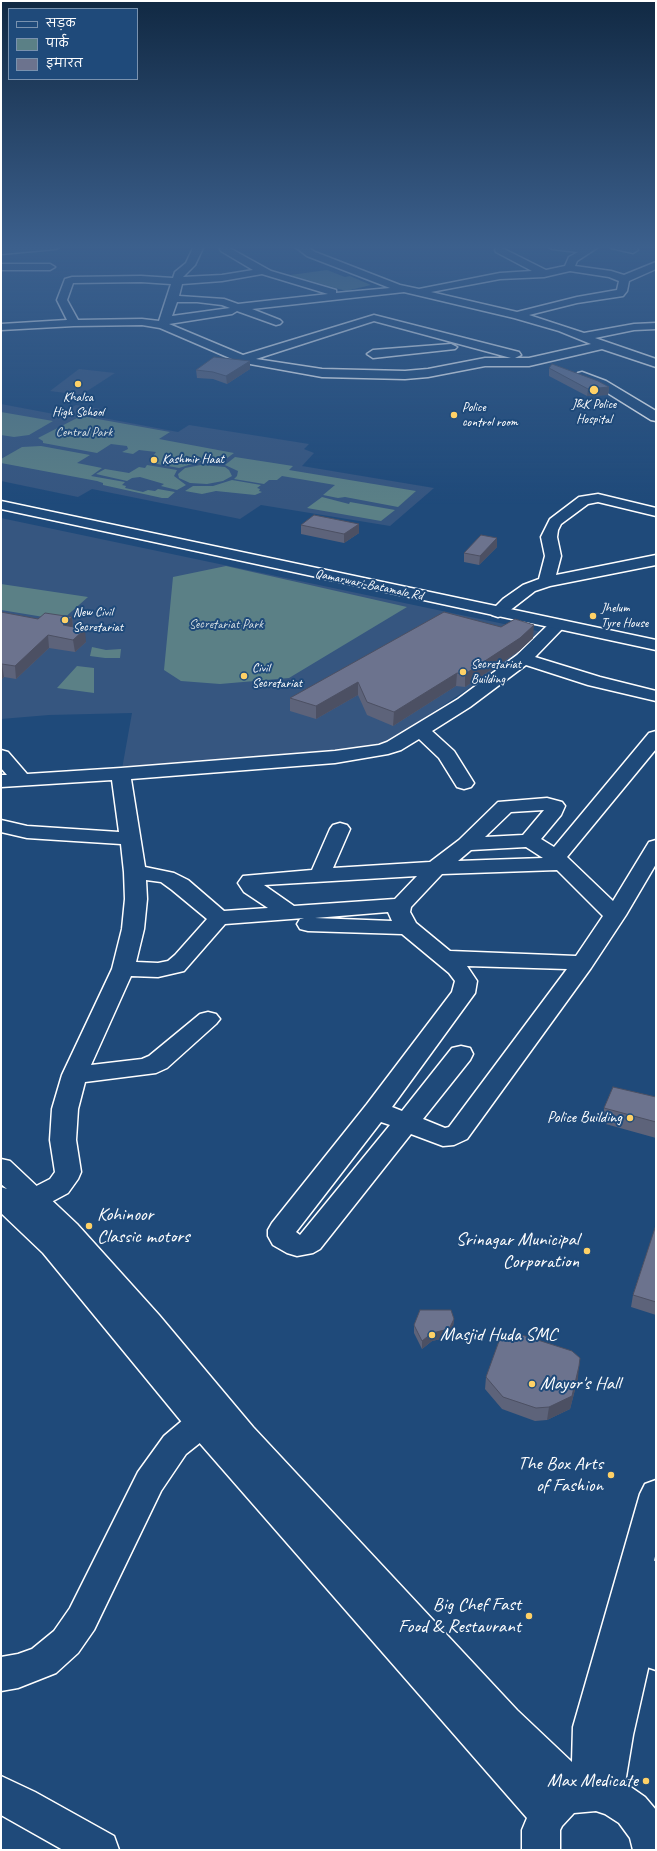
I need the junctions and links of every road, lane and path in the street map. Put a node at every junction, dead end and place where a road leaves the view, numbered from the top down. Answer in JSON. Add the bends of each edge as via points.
{"nodes":[{"id":1,"x":186,"y":332,"type":"edge"},
{"id":2,"x":331,"y":332,"type":"edge"},
{"id":3,"x":365,"y":332,"type":"edge"},
{"id":4,"x":436,"y":332,"type":"edge"},
{"id":5,"x":568,"y":332,"type":"edge"},
{"id":6,"x":606,"y":332,"type":"edge"},
{"id":7,"x":582,"y":337,"type":"junction"},
{"id":8,"x":374,"y":344,"type":"junction"},
{"id":9,"x":603,"y":345,"type":"junction"},
{"id":10,"x":451,"y":347,"type":"dead end"},
{"id":11,"x":243,"y":359,"type":"junction"},
{"id":12,"x":537,"y":361,"type":"junction"},
{"id":13,"x":656,"y":363,"type":"edge"},
{"id":14,"x":557,"y":368,"type":"edge"},
{"id":15,"x":571,"y":372,"type":"edge"},
{"id":16,"x":352,"y":375,"type":"junction"},
{"id":17,"x":656,"y":417,"type":"edge"},
{"id":18,"x":1,"y":494,"type":"edge"},
{"id":19,"x":1,"y":500,"type":"edge"},
{"id":20,"x":1,"y":505,"type":"edge"},
{"id":21,"x":1,"y":512,"type":"edge"},
{"id":22,"x":656,"y":512,"type":"edge"},
{"id":23,"x":65,"y":516,"type":"junction"},
{"id":24,"x":87,"y":520,"type":"junction"},
{"id":25,"x":656,"y":560,"type":"edge"},
{"id":26,"x":546,"y":582,"type":"junction"},
{"id":27,"x":503,"y":607,"type":"junction"},
{"id":28,"x":558,"y":625,"type":"junction"},
{"id":29,"x":656,"y":632,"type":"edge"},
{"id":30,"x":656,"y":645,"type":"edge"},
{"id":31,"x":523,"y":658,"type":"junction"},
{"id":32,"x":656,"y":696,"type":"edge"},
{"id":33,"x":420,"y":730,"type":"junction"},
{"id":34,"x":656,"y":737,"type":"edge"},
{"id":35,"x":1,"y":756,"type":"edge"},
{"id":36,"x":648,"y":759,"type":"edge"},
{"id":37,"x":121,"y":774,"type":"junction"},
{"id":38,"x":1,"y":780,"type":"edge"},
{"id":39,"x":22,"y":780,"type":"junction"},
{"id":40,"x":464,"y":783,"type":"dead end"},
{"id":41,"x":1,"y":826,"type":"edge"},
{"id":42,"x":340,"y":829,"type":"dead end"},
{"id":43,"x":131,"y":839,"type":"junction"},
{"id":44,"x":529,"y":841,"type":"junction"},
{"id":45,"x":466,"y":844,"type":"junction"},
{"id":46,"x":656,"y":846,"type":"edge"},
{"id":47,"x":559,"y":861,"type":"junction"},
{"id":48,"x":436,"y":868,"type":"junction"},
{"id":49,"x":135,"y":872,"type":"junction"},
{"id":50,"x":320,"y":875,"type":"junction"},
{"id":51,"x":401,"y":905,"type":"junction"},
{"id":52,"x":290,"y":913,"type":"junction"},
{"id":53,"x":615,"y":915,"type":"junction"},
{"id":54,"x":253,"y":916,"type":"junction"},
{"id":55,"x":219,"y":918,"type":"junction"},
{"id":56,"x":408,"y":928,"type":"junction"},
{"id":57,"x":446,"y":958,"type":"junction"},
{"id":58,"x":583,"y":963,"type":"junction"},
{"id":59,"x":122,"y":969,"type":"junction"},
{"id":60,"x":208,"y":1019,"type":"dead end"},
{"id":61,"x":461,"y":1054,"type":"dead end"},
{"id":62,"x":74,"y":1075,"type":"junction"},
{"id":63,"x":376,"y":1110,"type":"junction"},
{"id":64,"x":406,"y":1122,"type":"junction"},
{"id":65,"x":1,"y":1168,"type":"edge"},
{"id":66,"x":17,"y":1202,"type":"edge"},
{"id":67,"x":211,"y":1416,"type":"junction"},
{"id":68,"x":656,"y":1494,"type":"edge"},
{"id":69,"x":656,"y":1575,"type":"edge"},
{"id":70,"x":646,"y":1648,"type":"edge"},
{"id":71,"x":1,"y":1674,"type":"edge"},
{"id":72,"x":1,"y":1795,"type":"edge"},
{"id":73,"x":580,"y":1798,"type":"junction"},
{"id":74,"x":100,"y":1850,"type":"edge"},
{"id":75,"x":541,"y":1850,"type":"edge"},
{"id":76,"x":652,"y":1850,"type":"edge"}],
"edges":[{"from":1,"to":11,"type":"street"},
{"from":2,"to":11,"type":"street"},
{"from":3,"to":8,"type":"street"},
{"from":4,"to":12,"type":"street"},
{"from":5,"to":7,"type":"street"},
{"from":6,"to":7,"type":"street"},
{"from":7,"to":9,"type":"street"},
{"from":8,"to":10,"type":"street"},
{"from":8,"to":16,"type":"street"},
{"from":9,"to":12,"type":"street"},
{"from":9,"to":13,"type":"street"},
{"from":11,"to":16,"type":"street","via":[[302,370]]},
{"from":12,"to":14,"type":"street"},
{"from":12,"to":16,"type":"street","via":[[485,362],[415,375]]},
{"from":15,"to":17,"type":"street","via":[[602,384]]},
{"from":18,"to":24,"type":"street","via":[[85,510]]},
{"from":19,"to":23,"type":"street"},
{"from":20,"to":23,"type":"street"},
{"from":21,"to":24,"type":"street","via":[[55,522]]},
{"from":22,"to":26,"type":"street","via":[[598,498],[584,500],[555,522],[551,530],[549,537],[553,556]]},
{"from":23,"to":24,"type":"street"},
{"from":24,"to":27,"type":"street","name":"Qamarwari-Batamalo Rd"},
{"from":25,"to":26,"type":"street"},
{"from":26,"to":27,"type":"street","via":[[529,588]]},
{"from":27,"to":28,"type":"street","name":"Qamarwari-Batamalo Rd"},
{"from":27,"to":29,"type":"street","name":"Qamarwari-Batamalo Rd"},
{"from":28,"to":30,"type":"street","name":"Qamarwari-Batamalo Rd"},
{"from":28,"to":31,"type":"street"},
{"from":31,"to":32,"type":"street","via":[[594,681]]},
{"from":31,"to":33,"type":"street","via":[[464,703]]},
{"from":33,"to":37,"type":"street","via":[[394,746],[366,754]]},
{"from":33,"to":40,"type":"street","via":[[447,755]]},
{"from":34,"to":36,"type":"street"},
{"from":35,"to":39,"type":"street"},
{"from":36,"to":47,"type":"street"},
{"from":37,"to":39,"type":"street"},
{"from":37,"to":43,"type":"street"},
{"from":38,"to":39,"type":"street"},
{"from":41,"to":43,"type":"street","via":[[26,832]]},
{"from":42,"to":50,"type":"street"},
{"from":43,"to":49,"type":"street"},
{"from":44,"to":45,"type":"street"},
{"from":44,"to":45,"type":"street","via":[[554,811],[555,806],[505,806]]},
{"from":44,"to":47,"type":"street","via":[[542,847]]},
{"from":45,"to":48,"type":"street"},
{"from":46,"to":53,"type":"street"},
{"from":47,"to":48,"type":"street"},
{"from":47,"to":53,"type":"street"},
{"from":48,"to":50,"type":"street"},
{"from":48,"to":51,"type":"street"},
{"from":49,"to":55,"type":"street","via":[[167,877]]},
{"from":49,"to":59,"type":"street","via":[[136,899],[132,929]]},
{"from":50,"to":52,"type":"street","via":[[250,880],[252,887]]},
{"from":51,"to":52,"type":"street"},
{"from":51,"to":56,"type":"street","via":[[399,912]]},
{"from":52,"to":54,"type":"street"},
{"from":53,"to":58,"type":"street"},
{"from":54,"to":55,"type":"street"},
{"from":54,"to":56,"type":"street","via":[[280,922]]},
{"from":55,"to":59,"type":"street","via":[[176,966],[158,970]]},
{"from":56,"to":57,"type":"street"},
{"from":57,"to":58,"type":"street"},
{"from":57,"to":63,"type":"street","via":[[466,981],[463,993]]},
{"from":58,"to":64,"type":"street","via":[[458,1133],[443,1137]]},
{"from":59,"to":62,"type":"street"},
{"from":60,"to":62,"type":"street","via":[[158,1062],[147,1067]]},
{"from":61,"to":64,"type":"street"},
{"from":62,"to":66,"type":"street","via":[[65,1109],[63,1140],[68,1172],[65,1179],[59,1186]]},
{"from":63,"to":64,"type":"street"},
{"from":63,"to":64,"type":"street","via":[[282,1230],[283,1238],[298,1246],[310,1242]]},
{"from":65,"to":66,"type":"street"},
{"from":66,"to":67,"type":"street","via":[[53,1246]]},
{"from":67,"to":71,"type":"street","via":[[175,1446],[148,1482],[82,1619],[66,1642],[44,1661],[18,1671]]},
{"from":67,"to":73,"type":"street"},
{"from":68,"to":73,"type":"street","via":[[591,1727]]},
{"from":69,"to":70,"type":"street"},
{"from":70,"to":73,"type":"street","via":[[615,1736]]},
{"from":72,"to":74,"type":"street"},
{"from":73,"to":75,"type":"street","via":[[541,1830]]},
{"from":73,"to":76,"type":"street","via":[[615,1798],[632,1810],[645,1826]]}]}
